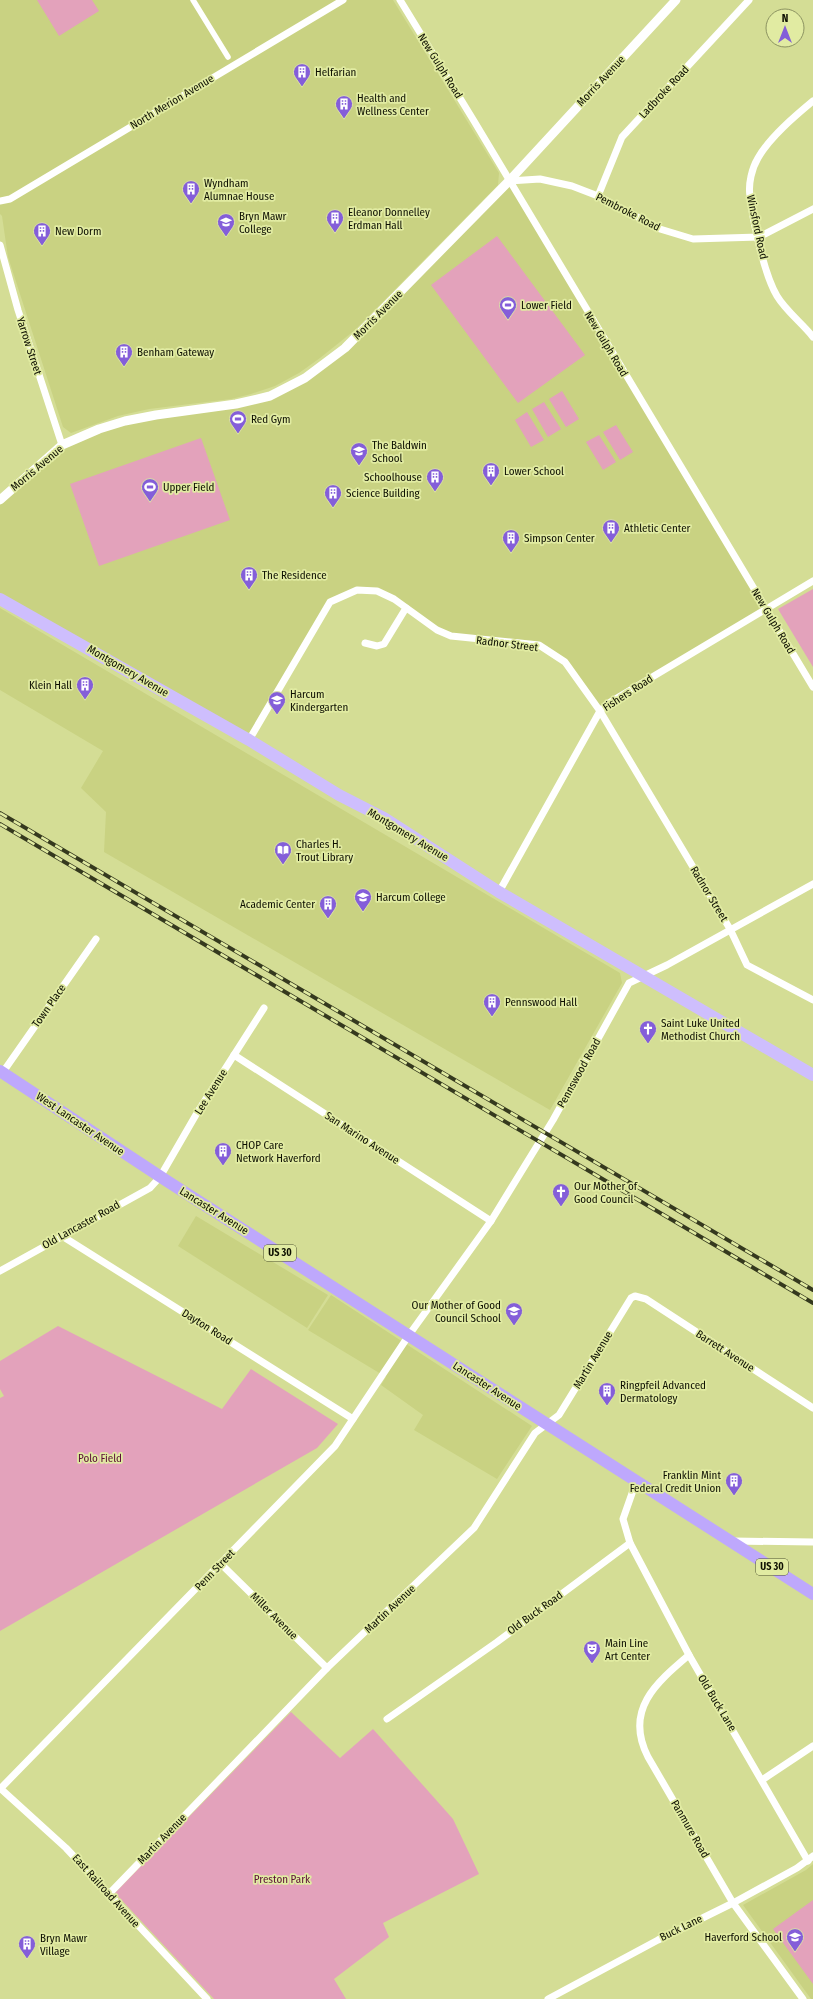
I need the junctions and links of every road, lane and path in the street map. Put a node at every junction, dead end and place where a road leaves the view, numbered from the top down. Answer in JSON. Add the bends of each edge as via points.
{"nodes":[{"id":1,"x":193,"y":0,"type":"edge"},
{"id":2,"x":343,"y":0,"type":"edge"},
{"id":3,"x":400,"y":0,"type":"edge"},
{"id":4,"x":676,"y":0,"type":"edge"},
{"id":5,"x":749,"y":0,"type":"edge"},
{"id":6,"x":228,"y":57,"type":"dead end"},
{"id":7,"x":813,"y":101,"type":"edge"},
{"id":8,"x":509,"y":181,"type":"junction"},
{"id":9,"x":598,"y":196,"type":"junction"},
{"id":10,"x":0,"y":201,"type":"edge"},
{"id":11,"x":813,"y":209,"type":"edge"},
{"id":12,"x":759,"y":237,"type":"junction"},
{"id":13,"x":0,"y":245,"type":"edge"},
{"id":14,"x":813,"y":337,"type":"edge"},
{"id":15,"x":62,"y":445,"type":"junction"},
{"id":16,"x":0,"y":500,"type":"edge"},
{"id":17,"x":813,"y":581,"type":"edge"},
{"id":18,"x":0,"y":598,"type":"edge"},
{"id":19,"x":406,"y":608,"type":"junction"},
{"id":20,"x":765,"y":608,"type":"junction"},
{"id":21,"x":365,"y":643,"type":"dead end"},
{"id":22,"x":813,"y":687,"type":"edge"},
{"id":23,"x":600,"y":711,"type":"junction"},
{"id":24,"x":249,"y":740,"type":"junction"},
{"id":25,"x":813,"y":884,"type":"edge"},
{"id":26,"x":500,"y":892,"type":"junction"},
{"id":27,"x":730,"y":929,"type":"junction"},
{"id":28,"x":96,"y":939,"type":"dead end"},
{"id":29,"x":646,"y":976,"type":"junction"},
{"id":30,"x":813,"y":1000,"type":"edge"},
{"id":31,"x":264,"y":1008,"type":"dead end"},
{"id":32,"x":234,"y":1055,"type":"junction"},
{"id":33,"x":1,"y":1071,"type":"edge"},
{"id":34,"x":813,"y":1075,"type":"edge"},
{"id":35,"x":160,"y":1177,"type":"junction"},
{"id":36,"x":491,"y":1221,"type":"junction"},
{"id":37,"x":62,"y":1236,"type":"junction"},
{"id":38,"x":0,"y":1271,"type":"edge"},
{"id":39,"x":635,"y":1296,"type":"joint"},
{"id":40,"x":409,"y":1335,"type":"junction"},
{"id":41,"x":813,"y":1408,"type":"edge"},
{"id":42,"x":352,"y":1419,"type":"junction"},
{"id":43,"x":545,"y":1424,"type":"junction"},
{"id":44,"x":636,"y":1482,"type":"junction"},
{"id":45,"x":731,"y":1541,"type":"junction"},
{"id":46,"x":811,"y":1542,"type":"edge"},
{"id":47,"x":630,"y":1543,"type":"junction"},
{"id":48,"x":221,"y":1564,"type":"junction"},
{"id":49,"x":813,"y":1594,"type":"edge"},
{"id":50,"x":689,"y":1655,"type":"junction"},
{"id":51,"x":326,"y":1668,"type":"junction"},
{"id":52,"x":387,"y":1719,"type":"dead end"},
{"id":53,"x":813,"y":1746,"type":"edge"},
{"id":54,"x":762,"y":1780,"type":"junction"},
{"id":55,"x":0,"y":1788,"type":"edge"},
{"id":56,"x":810,"y":1859,"type":"edge"},
{"id":57,"x":108,"y":1894,"type":"junction"},
{"id":58,"x":732,"y":1903,"type":"junction"},
{"id":59,"x":207,"y":1999,"type":"edge"},
{"id":60,"x":548,"y":1999,"type":"edge"},
{"id":61,"x":803,"y":1999,"type":"edge"}],
"edges":[{"from":1,"to":6,"type":"street"},
{"from":2,"to":10,"type":"street","name":"North Merion Avenue","via":[[10,199]]},
{"from":3,"to":8,"type":"street","name":"New Gulph Road"},
{"from":4,"to":8,"type":"street","name":"Morris Avenue"},
{"from":5,"to":9,"type":"street","name":"Ladbroke Road","via":[[622,137]]},
{"from":7,"to":12,"type":"street","name":"Winsford Road","via":[[767,145],[752,172],[750,195]]},
{"from":8,"to":9,"type":"street","name":"Pembroke Road","via":[[540,179],[572,186]]},
{"from":8,"to":15,"type":"street","name":"Morris Avenue","via":[[345,348],[305,378],[270,396],[236,404],[125,421]]},
{"from":8,"to":20,"type":"street","name":"New Gulph Road"},
{"from":9,"to":12,"type":"street","name":"Pembroke Road","via":[[660,229],[693,239]]},
{"from":11,"to":12,"type":"street","name":"Pembroke Road"},
{"from":12,"to":14,"type":"street","name":"Winsford Road","via":[[772,286],[779,298]]},
{"from":13,"to":15,"type":"street","name":"Yarrow Street","via":[[18,310]]},
{"from":15,"to":16,"type":"street","name":"Morris Avenue"},
{"from":17,"to":20,"type":"street","name":"Fishers Road"},
{"from":18,"to":24,"type":"main road","name":"Montgomery Avenue"},
{"from":19,"to":21,"type":"street","via":[[384,644],[371,646]]},
{"from":19,"to":23,"type":"street","name":"Radnor Street","via":[[437,630],[451,636],[539,645],[565,662]]},
{"from":19,"to":24,"type":"street","name":"Radnor Street","via":[[394,599],[377,592],[356,590],[330,602]]},
{"from":20,"to":22,"type":"street","name":"New Gulph Road"},
{"from":20,"to":23,"type":"street","name":"Fishers Road","via":[[607,704]]},
{"from":23,"to":26,"type":"street","name":"Fishers Road"},
{"from":23,"to":27,"type":"street","name":"Radnor Street"},
{"from":24,"to":26,"type":"main road","name":"Montgomery Avenue","via":[[340,795],[384,818]]},
{"from":25,"to":27,"type":"street","name":"Pennswood Road"},
{"from":26,"to":29,"type":"main road","name":"Montgomery Avenue"},
{"from":27,"to":29,"type":"street","name":"Pennswood Road"},
{"from":27,"to":30,"type":"street","name":"Radnor Street","via":[[747,965]]},
{"from":28,"to":33,"type":"street","name":"Town Place"},
{"from":29,"to":34,"type":"main road","name":"Montgomery Avenue"},
{"from":29,"to":36,"type":"street","name":"Pennswood Road","via":[[629,983],[553,1120]]},
{"from":31,"to":32,"type":"street","name":"Lee Avenue"},
{"from":32,"to":35,"type":"street","name":"Lee Avenue"},
{"from":32,"to":36,"type":"street","name":"San Marino Avenue"},
{"from":33,"to":35,"type":"highway","name":"West Lancaster Avenue","number":"US 30"},
{"from":35,"to":37,"type":"street","name":"Old Lancaster Road","via":[[150,1188]]},
{"from":35,"to":40,"type":"highway","name":"Lancaster Avenue","number":"US 30"},
{"from":36,"to":40,"type":"street","name":"Pennswood Road"},
{"from":37,"to":38,"type":"street","name":"Old Lancaster Road"},
{"from":37,"to":42,"type":"street","name":"Dayton Road"},
{"from":39,"to":41,"type":"street","name":"Barrett Avenue","via":[[646,1299]]},
{"from":39,"to":43,"type":"street","name":"Martin Avenue","via":[[628,1302],[559,1415]]},
{"from":40,"to":42,"type":"street","name":"Penn Street"},
{"from":40,"to":43,"type":"highway","name":"Lancaster Avenue","number":"US 30"},
{"from":42,"to":48,"type":"street","name":"Penn Street","via":[[335,1446]]},
{"from":43,"to":44,"type":"highway","name":"Lancaster Avenue","number":"US 30"},
{"from":43,"to":51,"type":"street","name":"Martin Avenue","via":[[535,1432],[474,1528]]},
{"from":44,"to":45,"type":"highway","name":"Lancaster Avenue","number":"US 30"},
{"from":44,"to":47,"type":"street","via":[[623,1519]]},
{"from":45,"to":46,"type":"street"},
{"from":45,"to":49,"type":"highway","name":"Lancaster Avenue","number":"US 30"},
{"from":47,"to":50,"type":"street","name":"Old Buck Lane"},
{"from":47,"to":52,"type":"street","name":"Old Buck Road","via":[[497,1642]]},
{"from":48,"to":51,"type":"street","name":"Miller Avenue"},
{"from":48,"to":55,"type":"street","name":"Penn Street"},
{"from":50,"to":54,"type":"street","name":"Old Buck Lane"},
{"from":50,"to":58,"type":"street","name":"Panmure Road","via":[[660,1680],[648,1695],[643,1709],[642,1740],[648,1757]]},
{"from":51,"to":57,"type":"street","name":"Martin Avenue"},
{"from":53,"to":54,"type":"street"},
{"from":54,"to":56,"type":"street","name":"Old Buck Lane"},
{"from":55,"to":57,"type":"street","name":"East Railroad Avenue","via":[[66,1848]]},
{"from":56,"to":58,"type":"street","name":"Buck Lane"},
{"from":57,"to":59,"type":"street","name":"East Railroad Avenue"},
{"from":58,"to":60,"type":"street","name":"Buck Lane"},
{"from":58,"to":61,"type":"street","name":"Panmure Road"}]}
